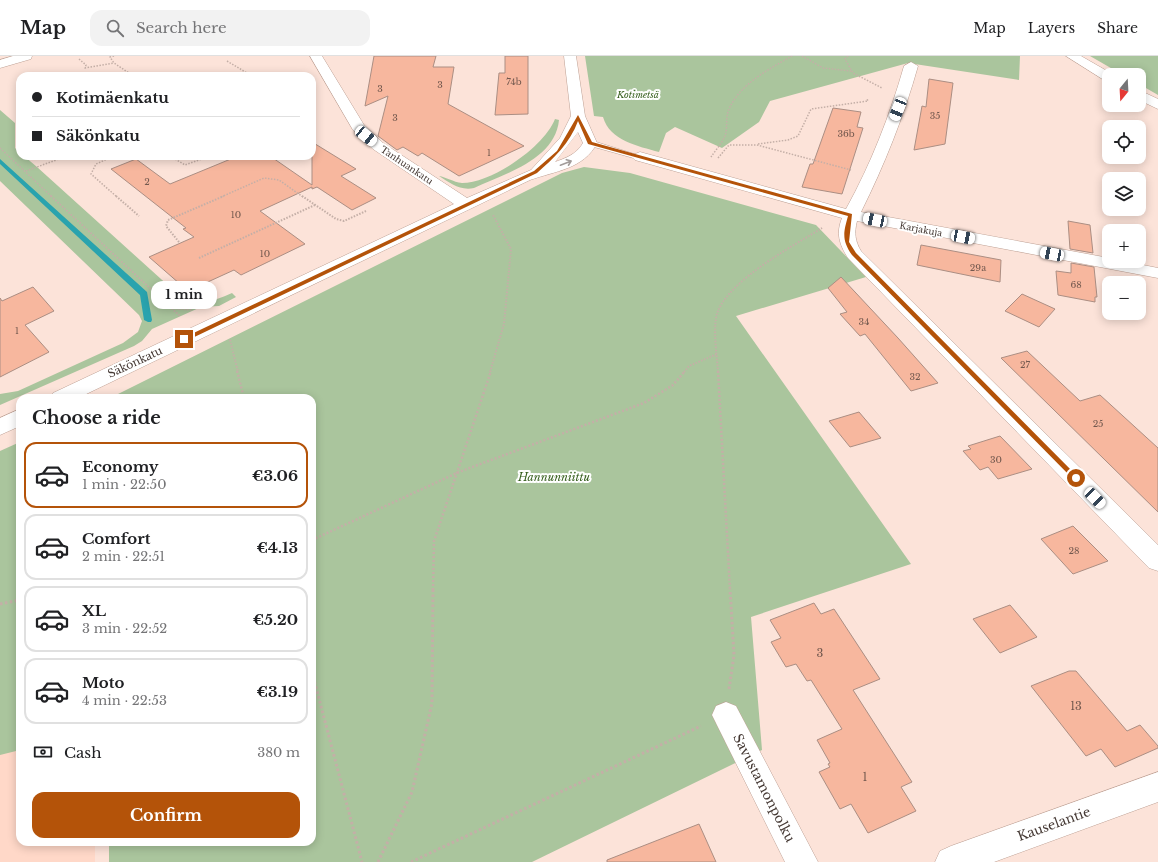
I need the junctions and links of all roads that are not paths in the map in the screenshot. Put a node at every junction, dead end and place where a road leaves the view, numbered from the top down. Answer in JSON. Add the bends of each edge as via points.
{"nodes":[{"id":1,"x":26,"y":56,"type":"edge"},
{"id":2,"x":316,"y":56,"type":"edge"},
{"id":3,"x":570,"y":56,"type":"edge"},
{"id":4,"x":1072,"y":56,"type":"edge"},
{"id":5,"x":0,"y":64,"type":"edge"},
{"id":6,"x":911,"y":66,"type":"dead end"},
{"id":7,"x":1102,"y":73,"type":"edge"},
{"id":8,"x":319,"y":74,"type":"edge"},
{"id":9,"x":1146,"y":98,"type":"edge"},
{"id":10,"x":1158,"y":105,"type":"edge"},
{"id":11,"x":578,"y":116,"type":"junction"},
{"id":12,"x":590,"y":143,"type":"junction"},
{"id":13,"x":640,"y":158,"type":"joint"},
{"id":14,"x":535,"y":172,"type":"junction"},
{"id":15,"x":467,"y":205,"type":"junction"},
{"id":16,"x":850,"y":215,"type":"junction"},
{"id":17,"x":1158,"y":274,"type":"edge"},
{"id":18,"x":68,"y":394,"type":"edge"},
{"id":19,"x":16,"y":419,"type":"edge"},
{"id":20,"x":0,"y":427,"type":"edge"},
{"id":21,"x":1158,"y":561,"type":"edge"},
{"id":22,"x":726,"y":715,"type":"road end"},
{"id":23,"x":1158,"y":787,"type":"edge"},
{"id":24,"x":802,"y":862,"type":"edge"},
{"id":25,"x":951,"y":862,"type":"edge"}],
"edges":[{"from":1,"to":5,"type":"street"},
{"from":2,"to":8,"type":"street","name":"Tanhuankatu"},
{"from":3,"to":11,"type":"street"},
{"from":4,"to":7,"type":"street"},
{"from":6,"to":16,"type":"street","via":[[903,97],[856,207]]},
{"from":8,"to":15,"type":"street","name":"Tanhuankatu","via":[[366,136]]},
{"from":9,"to":10,"type":"street"},
{"from":11,"to":12,"type":"street"},
{"from":11,"to":14,"type":"street","name":"Säkönkatu","via":[[559,152]]},
{"from":12,"to":13,"type":"lane","name":"Karjakuja"},
{"from":14,"to":12,"type":"street","name":"Säkönkatu","one_way":true,"via":[[577,159],[586,153]]},
{"from":13,"to":16,"type":"street","name":"Karjakuja"},
{"from":14,"to":15,"type":"street","name":"Säkönkatu"},
{"from":15,"to":18,"type":"street","name":"Säkönkatu"},
{"from":16,"to":17,"type":"street","name":"Karjakuja"},
{"from":16,"to":21,"type":"street","via":[[846,242],[854,254]]},
{"from":19,"to":20,"type":"street"},
{"from":22,"to":24,"type":"street","name":"Savustamonpolku"},
{"from":23,"to":25,"type":"street","name":"Kauselantie"}]}
